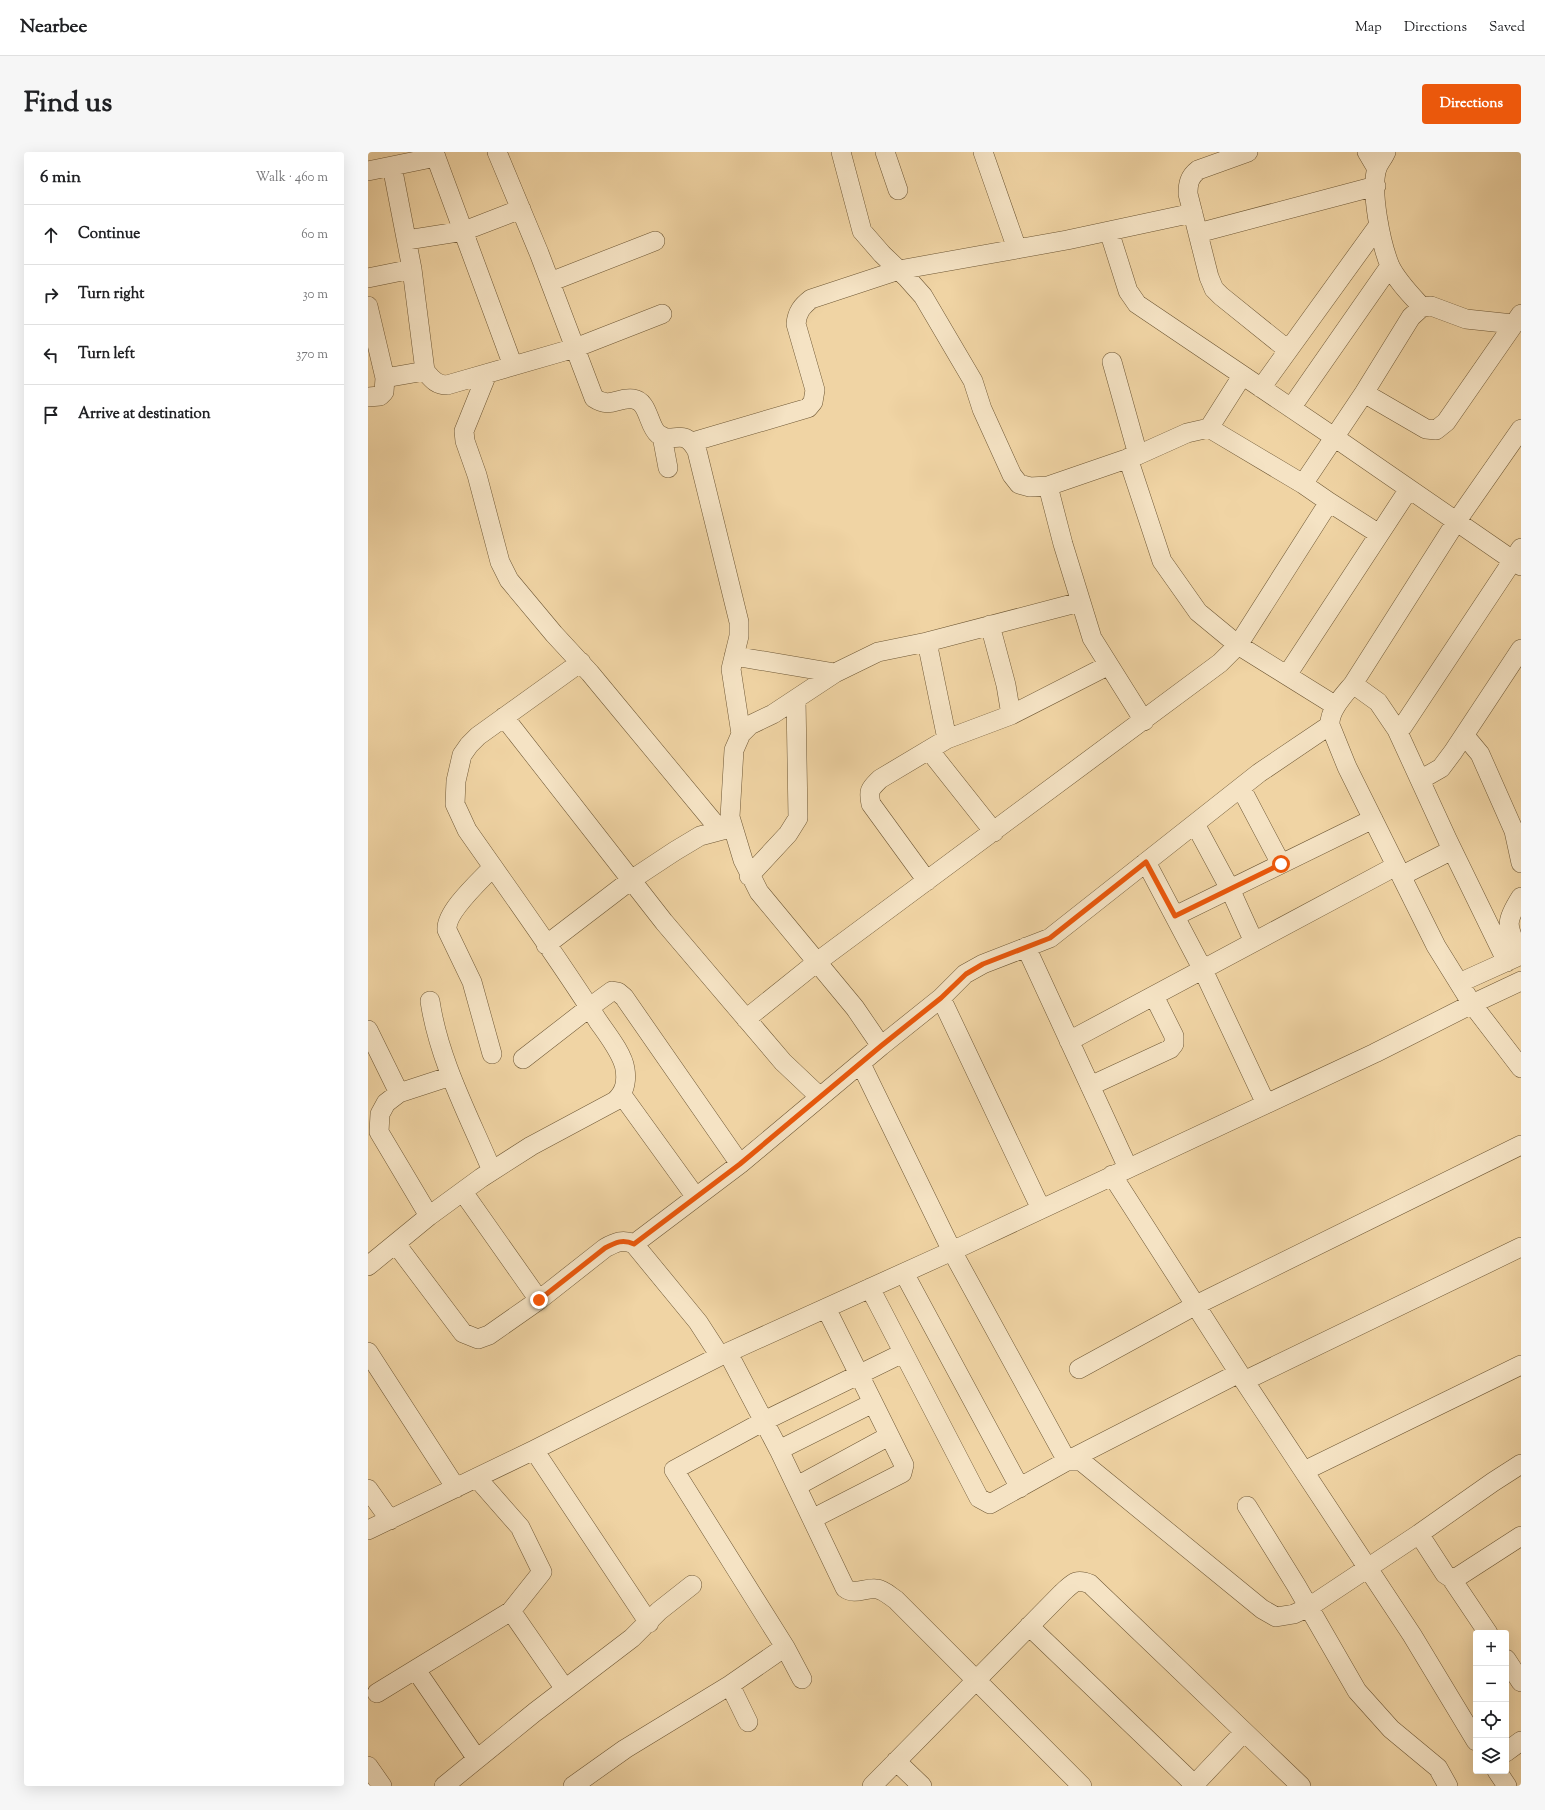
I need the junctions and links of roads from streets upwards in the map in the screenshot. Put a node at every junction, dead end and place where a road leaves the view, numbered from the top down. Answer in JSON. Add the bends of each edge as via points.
{"nodes":[{"id":1,"x":497,"y":152,"type":"edge"},
{"id":2,"x":841,"y":152,"type":"edge"},
{"id":3,"x":885,"y":152,"type":"edge"},
{"id":4,"x":983,"y":152,"type":"edge"},
{"id":5,"x":1248,"y":152,"type":"edge"},
{"id":6,"x":1368,"y":152,"type":"edge"},
{"id":7,"x":1386,"y":152,"type":"edge"},
{"id":8,"x":435,"y":154,"type":"edge"},
{"id":9,"x":392,"y":166,"type":"junction"},
{"id":10,"x":368,"y":172,"type":"edge"},
{"id":11,"x":1377,"y":177,"type":"junction"},
{"id":12,"x":898,"y":190,"type":"dead end"},
{"id":13,"x":521,"y":209,"type":"junction"},
{"id":14,"x":1193,"y":213,"type":"junction"},
{"id":15,"x":1378,"y":226,"type":"junction"},
{"id":16,"x":464,"y":231,"type":"junction"},
{"id":17,"x":1109,"y":231,"type":"junction"},
{"id":18,"x":1198,"y":232,"type":"junction"},
{"id":19,"x":406,"y":240,"type":"junction"},
{"id":20,"x":655,"y":241,"type":"dead end"},
{"id":21,"x":1017,"y":249,"type":"junction"},
{"id":22,"x":1390,"y":266,"type":"junction"},
{"id":23,"x":412,"y":269,"type":"junction"},
{"id":24,"x":899,"y":270,"type":"junction"},
{"id":25,"x":368,"y":278,"type":"edge"},
{"id":26,"x":550,"y":282,"type":"junction"},
{"id":27,"x":368,"y":306,"type":"edge"},
{"id":28,"x":1422,"y":307,"type":"junction"},
{"id":29,"x":662,"y":314,"type":"dead end"},
{"id":30,"x":1517,"y":319,"type":"edge"},
{"id":31,"x":575,"y":348,"type":"junction"},
{"id":32,"x":1288,"y":350,"type":"junction"},
{"id":33,"x":1112,"y":362,"type":"dead end"},
{"id":34,"x":513,"y":366,"type":"junction"},
{"id":35,"x":425,"y":371,"type":"junction"},
{"id":36,"x":487,"y":374,"type":"junction"},
{"id":37,"x":1242,"y":376,"type":"junction"},
{"id":38,"x":386,"y":378,"type":"junction"},
{"id":39,"x":1261,"y":388,"type":"junction"},
{"id":40,"x":1364,"y":393,"type":"junction"},
{"id":41,"x":368,"y":397,"type":"edge"},
{"id":42,"x":1291,"y":408,"type":"junction"},
{"id":43,"x":1209,"y":428,"type":"junction"},
{"id":44,"x":1521,"y":429,"type":"edge"},
{"id":45,"x":662,"y":436,"type":"junction"},
{"id":46,"x":1334,"y":437,"type":"junction"},
{"id":47,"x":692,"y":442,"type":"junction"},
{"id":48,"x":1133,"y":457,"type":"junction"},
{"id":49,"x":668,"y":468,"type":"dead end"},
{"id":50,"x":1303,"y":484,"type":"junction"},
{"id":51,"x":1048,"y":486,"type":"junction"},
{"id":52,"x":1409,"y":489,"type":"junction"},
{"id":53,"x":1329,"y":502,"type":"junction"},
{"id":54,"x":1456,"y":522,"type":"junction"},
{"id":55,"x":1379,"y":534,"type":"junction"},
{"id":56,"x":1518,"y":558,"type":"edge"},
{"id":57,"x":1080,"y":602,"type":"junction"},
{"id":58,"x":990,"y":625,"type":"junction"},
{"id":59,"x":927,"y":642,"type":"junction"},
{"id":60,"x":1238,"y":645,"type":"junction"},
{"id":61,"x":1521,"y":649,"type":"edge"},
{"id":62,"x":734,"y":656,"type":"junction"},
{"id":63,"x":581,"y":662,"type":"junction"},
{"id":64,"x":1109,"y":665,"type":"junction"},
{"id":65,"x":835,"y":673,"type":"junction"},
{"id":66,"x":1287,"y":675,"type":"junction"},
{"id":67,"x":1353,"y":684,"type":"junction"},
{"id":68,"x":796,"y":699,"type":"junction"},
{"id":69,"x":1336,"y":706,"type":"junction"},
{"id":70,"x":1011,"y":715,"type":"junction"},
{"id":71,"x":504,"y":717,"type":"junction"},
{"id":72,"x":1144,"y":721,"type":"junction"},
{"id":73,"x":1330,"y":725,"type":"junction"},
{"id":74,"x":1398,"y":730,"type":"junction"},
{"id":75,"x":740,"y":734,"type":"junction"},
{"id":76,"x":1465,"y":736,"type":"junction"},
{"id":77,"x":948,"y":739,"type":"junction"},
{"id":78,"x":928,"y":750,"type":"junction"},
{"id":79,"x":1420,"y":780,"type":"junction"},
{"id":80,"x":1241,"y":788,"type":"junction"},
{"id":81,"x":1373,"y":819,"type":"junction"},
{"id":82,"x":1195,"y":824,"type":"junction"},
{"id":83,"x":727,"y":829,"type":"junction"},
{"id":84,"x":994,"y":832,"type":"junction"},
{"id":85,"x":1452,"y":850,"type":"junction"},
{"id":86,"x":1146,"y":862,"type":"junction"},
{"id":87,"x":1521,"y":863,"type":"edge"},
{"id":88,"x":1281,"y":864,"type":"junction"},
{"id":89,"x":493,"y":867,"type":"junction"},
{"id":90,"x":1398,"y":871,"type":"junction"},
{"id":91,"x":749,"y":876,"type":"junction"},
{"id":92,"x":631,"y":880,"type":"junction"},
{"id":93,"x":927,"y":881,"type":"junction"},
{"id":94,"x":1230,"y":889,"type":"junction"},
{"id":95,"x":1521,"y":897,"type":"edge"},
{"id":96,"x":1175,"y":916,"type":"junction"},
{"id":97,"x":1254,"y":942,"type":"junction"},
{"id":98,"x":546,"y":945,"type":"junction"},
{"id":99,"x":1026,"y":947,"type":"junction"},
{"id":100,"x":1516,"y":957,"type":"edge"},
{"id":101,"x":817,"y":962,"type":"junction"},
{"id":102,"x":1203,"y":970,"type":"junction"},
{"id":103,"x":1521,"y":981,"type":"edge"},
{"id":104,"x":1459,"y":983,"type":"junction"},
{"id":105,"x":1154,"y":996,"type":"junction"},
{"id":106,"x":941,"y":998,"type":"junction"},
{"id":107,"x":430,"y":1001,"type":"dead end"},
{"id":108,"x":1472,"y":1004,"type":"junction"},
{"id":109,"x":590,"y":1007,"type":"junction"},
{"id":110,"x":746,"y":1019,"type":"junction"},
{"id":111,"x":368,"y":1030,"type":"edge"},
{"id":112,"x":1069,"y":1041,"type":"junction"},
{"id":113,"x":881,"y":1046,"type":"junction"},
{"id":114,"x":492,"y":1054,"type":"dead end"},
{"id":115,"x":524,"y":1059,"type":"dead end"},
{"id":116,"x":861,"y":1064,"type":"junction"},
{"id":117,"x":1521,"y":1068,"type":"edge"},
{"id":118,"x":451,"y":1076,"type":"junction"},
{"id":119,"x":1090,"y":1086,"type":"junction"},
{"id":120,"x":399,"y":1093,"type":"junction"},
{"id":121,"x":622,"y":1095,"type":"junction"},
{"id":122,"x":820,"y":1097,"type":"junction"},
{"id":123,"x":1266,"y":1104,"type":"junction"},
{"id":124,"x":374,"y":1135,"type":"edge"},
{"id":125,"x":1521,"y":1145,"type":"edge"},
{"id":126,"x":740,"y":1164,"type":"junction"},
{"id":127,"x":492,"y":1171,"type":"junction"},
{"id":128,"x":1120,"y":1172,"type":"junction"},
{"id":129,"x":463,"y":1192,"type":"junction"},
{"id":130,"x":696,"y":1196,"type":"junction"},
{"id":131,"x":1041,"y":1209,"type":"junction"},
{"id":132,"x":429,"y":1216,"type":"junction"},
{"id":133,"x":396,"y":1244,"type":"junction"},
{"id":134,"x":634,"y":1244,"type":"junction"},
{"id":135,"x":1521,"y":1247,"type":"edge"},
{"id":136,"x":952,"y":1251,"type":"junction"},
{"id":137,"x":368,"y":1266,"type":"edge"},
{"id":138,"x":904,"y":1273,"type":"junction"},
{"id":139,"x":870,"y":1288,"type":"junction"},
{"id":140,"x":539,"y":1300,"type":"junction"},
{"id":141,"x":1196,"y":1305,"type":"junction"},
{"id":142,"x":826,"y":1308,"type":"junction"},
{"id":143,"x":368,"y":1352,"type":"edge"},
{"id":144,"x":904,"y":1353,"type":"junction"},
{"id":145,"x":724,"y":1355,"type":"junction"},
{"id":146,"x":1521,"y":1365,"type":"edge"},
{"id":147,"x":1079,"y":1369,"type":"dead end"},
{"id":148,"x":858,"y":1374,"type":"junction"},
{"id":149,"x":1242,"y":1377,"type":"junction"},
{"id":150,"x":873,"y":1403,"type":"junction"},
{"id":151,"x":764,"y":1421,"type":"junction"},
{"id":152,"x":889,"y":1436,"type":"junction"},
{"id":153,"x":534,"y":1450,"type":"junction"},
{"id":154,"x":779,"y":1450,"type":"junction"},
{"id":155,"x":1067,"y":1461,"type":"junction"},
{"id":156,"x":1521,"y":1464,"type":"edge"},
{"id":157,"x":1304,"y":1471,"type":"junction"},
{"id":158,"x":477,"y":1478,"type":"junction"},
{"id":159,"x":797,"y":1486,"type":"junction"},
{"id":160,"x":456,"y":1488,"type":"junction"},
{"id":161,"x":1020,"y":1488,"type":"junction"},
{"id":162,"x":368,"y":1489,"type":"edge"},
{"id":163,"x":1247,"y":1506,"type":"dead end"},
{"id":164,"x":812,"y":1518,"type":"junction"},
{"id":165,"x":390,"y":1520,"type":"junction"},
{"id":166,"x":368,"y":1530,"type":"edge"},
{"id":167,"x":1419,"y":1534,"type":"junction"},
{"id":168,"x":1521,"y":1536,"type":"edge"},
{"id":169,"x":1368,"y":1567,"type":"junction"},
{"id":170,"x":1451,"y":1578,"type":"junction"},
{"id":171,"x":692,"y":1585,"type":"dead end"},
{"id":172,"x":1309,"y":1606,"type":"junction"},
{"id":173,"x":512,"y":1611,"type":"junction"},
{"id":174,"x":649,"y":1623,"type":"junction"},
{"id":175,"x":1029,"y":1626,"type":"junction"},
{"id":176,"x":1486,"y":1630,"type":"edge"},
{"id":177,"x":785,"y":1647,"type":"junction"},
{"id":178,"x":1509,"y":1664,"type":"edge"},
{"id":179,"x":418,"y":1673,"type":"dead end"},
{"id":180,"x":802,"y":1680,"type":"dead end"},
{"id":181,"x":976,"y":1680,"type":"junction"},
{"id":182,"x":1521,"y":1682,"type":"edge"},
{"id":183,"x":730,"y":1685,"type":"junction"},
{"id":184,"x":565,"y":1689,"type":"junction"},
{"id":185,"x":377,"y":1693,"type":"dead end"},
{"id":186,"x":748,"y":1722,"type":"dead end"},
{"id":187,"x":1244,"y":1732,"type":"junction"},
{"id":188,"x":1474,"y":1738,"type":"edge"},
{"id":189,"x":1521,"y":1741,"type":"edge"},
{"id":190,"x":1509,"y":1750,"type":"edge"},
{"id":191,"x":477,"y":1759,"type":"junction"},
{"id":192,"x":896,"y":1761,"type":"junction"},
{"id":193,"x":368,"y":1766,"type":"edge"},
{"id":194,"x":1499,"y":1774,"type":"edge"},
{"id":195,"x":382,"y":1786,"type":"edge"},
{"id":196,"x":444,"y":1786,"type":"edge"},
{"id":197,"x":573,"y":1786,"type":"edge"},
{"id":198,"x":872,"y":1786,"type":"edge"},
{"id":199,"x":922,"y":1786,"type":"edge"},
{"id":200,"x":1082,"y":1786,"type":"edge"},
{"id":201,"x":1195,"y":1786,"type":"edge"},
{"id":202,"x":1301,"y":1786,"type":"edge"},
{"id":203,"x":1448,"y":1786,"type":"edge"},
{"id":204,"x":1507,"y":1786,"type":"edge"}],
"edges":[{"from":1,"to":13,"type":"street"},
{"from":2,"to":24,"type":"street","via":[[862,232]]},
{"from":3,"to":12,"type":"street"},
{"from":4,"to":21,"type":"street"},
{"from":5,"to":14,"type":"street","via":[[1198,170],[1192,175],[1188,184],[1188,194]]},
{"from":6,"to":11,"type":"street"},
{"from":7,"to":11,"type":"street"},
{"from":8,"to":9,"type":"street"},
{"from":8,"to":16,"type":"street"},
{"from":9,"to":10,"type":"street"},
{"from":9,"to":19,"type":"street"},
{"from":11,"to":15,"type":"street"},
{"from":11,"to":18,"type":"street"},
{"from":13,"to":16,"type":"street"},
{"from":13,"to":26,"type":"street"},
{"from":14,"to":17,"type":"street"},
{"from":14,"to":18,"type":"street"},
{"from":15,"to":22,"type":"street"},
{"from":15,"to":32,"type":"street"},
{"from":16,"to":19,"type":"street"},
{"from":16,"to":34,"type":"street"},
{"from":17,"to":21,"type":"street"},
{"from":17,"to":37,"type":"street","via":[[1128,291],[1137,304]]},
{"from":18,"to":32,"type":"street","via":[[1214,288]]},
{"from":19,"to":23,"type":"street"},
{"from":20,"to":26,"type":"street"},
{"from":21,"to":24,"type":"street"},
{"from":22,"to":28,"type":"street"},
{"from":22,"to":42,"type":"street"},
{"from":23,"to":25,"type":"street"},
{"from":23,"to":35,"type":"street"},
{"from":24,"to":47,"type":"street","via":[[812,299],[802,306],[796,324],[815,390],[813,402],[808,408]]},
{"from":24,"to":51,"type":"street","via":[[922,296],[962,360],[1012,475],[1019,484],[1030,487]]},
{"from":26,"to":31,"type":"street"},
{"from":27,"to":38,"type":"street"},
{"from":28,"to":30,"type":"street","via":[[1431,306],[1466,319]]},
{"from":28,"to":40,"type":"street","via":[[1411,318]]},
{"from":29,"to":31,"type":"street"},
{"from":30,"to":40,"type":"street","via":[[1446,422],[1436,430],[1426,429]]},
{"from":31,"to":34,"type":"street"},
{"from":31,"to":45,"type":"street","via":[[594,398],[606,404],[634,399],[644,407],[651,424]]},
{"from":32,"to":39,"type":"street"},
{"from":33,"to":48,"type":"street"},
{"from":34,"to":36,"type":"street"},
{"from":35,"to":36,"type":"street","via":[[440,385]]},
{"from":35,"to":38,"type":"street"},
{"from":36,"to":63,"type":"street","via":[[464,431],[500,562],[510,580],[554,634]]},
{"from":37,"to":39,"type":"street"},
{"from":37,"to":43,"type":"street"},
{"from":38,"to":41,"type":"street","via":[[384,392],[380,396]]},
{"from":39,"to":42,"type":"street"},
{"from":40,"to":46,"type":"street"},
{"from":42,"to":46,"type":"street"},
{"from":43,"to":48,"type":"street","via":[[1187,432]]},
{"from":43,"to":50,"type":"street"},
{"from":44,"to":54,"type":"street"},
{"from":45,"to":47,"type":"street","via":[[685,437]]},
{"from":45,"to":49,"type":"street"},
{"from":46,"to":50,"type":"street"},
{"from":46,"to":52,"type":"street"},
{"from":47,"to":62,"type":"street","via":[[697,451],[739,622],[740,636]]},
{"from":48,"to":51,"type":"street"},
{"from":48,"to":60,"type":"street","via":[[1162,561],[1198,612]]},
{"from":50,"to":53,"type":"street"},
{"from":51,"to":57,"type":"street"},
{"from":52,"to":54,"type":"street"},
{"from":52,"to":55,"type":"street"},
{"from":53,"to":55,"type":"street"},
{"from":53,"to":60,"type":"street"},
{"from":54,"to":56,"type":"street"},
{"from":54,"to":67,"type":"street"},
{"from":55,"to":66,"type":"street"},
{"from":56,"to":74,"type":"street"},
{"from":57,"to":58,"type":"street"},
{"from":57,"to":64,"type":"street","via":[[1092,638]]},
{"from":58,"to":59,"type":"street"},
{"from":58,"to":70,"type":"street"},
{"from":59,"to":65,"type":"street","via":[[878,652]]},
{"from":59,"to":77,"type":"street"},
{"from":60,"to":66,"type":"street"},
{"from":60,"to":72,"type":"street","via":[[1220,663]]},
{"from":61,"to":76,"type":"street"},
{"from":62,"to":65,"type":"street"},
{"from":62,"to":75,"type":"street","via":[[731,669]]},
{"from":63,"to":71,"type":"street"},
{"from":63,"to":83,"type":"street"},
{"from":64,"to":70,"type":"street"},
{"from":64,"to":72,"type":"street"},
{"from":65,"to":68,"type":"street"},
{"from":66,"to":69,"type":"street"},
{"from":67,"to":69,"type":"street"},
{"from":67,"to":74,"type":"street","via":[[1378,702]]},
{"from":68,"to":75,"type":"street","via":[[750,725]]},
{"from":68,"to":91,"type":"street","via":[[798,818],[788,834]]},
{"from":69,"to":73,"type":"street"},
{"from":70,"to":77,"type":"street"},
{"from":71,"to":89,"type":"street","via":[[478,736],[462,755],[454,797],[467,830]]},
{"from":71,"to":92,"type":"street"},
{"from":72,"to":84,"type":"street"},
{"from":73,"to":80,"type":"street"},
{"from":73,"to":81,"type":"street"},
{"from":74,"to":79,"type":"street"},
{"from":75,"to":83,"type":"street","via":[[734,750]]},
{"from":76,"to":79,"type":"street","via":[[1441,768]]},
{"from":76,"to":87,"type":"street","via":[[1480,754],[1514,831]]},
{"from":77,"to":78,"type":"street"},
{"from":78,"to":84,"type":"street"},
{"from":78,"to":93,"type":"street","via":[[880,779],[872,786],[869,794],[870,804]]},
{"from":79,"to":85,"type":"street"},
{"from":80,"to":82,"type":"street"},
{"from":80,"to":88,"type":"street"},
{"from":81,"to":88,"type":"street"},
{"from":81,"to":90,"type":"street"},
{"from":82,"to":86,"type":"street"},
{"from":82,"to":94,"type":"street"},
{"from":83,"to":91,"type":"street"},
{"from":83,"to":92,"type":"street","via":[[700,836]]},
{"from":84,"to":93,"type":"street"},
{"from":85,"to":90,"type":"street"},
{"from":85,"to":100,"type":"street"},
{"from":86,"to":96,"type":"street"},
{"from":86,"to":99,"type":"street","via":[[1050,938]]},
{"from":88,"to":94,"type":"street"},
{"from":89,"to":98,"type":"street"},
{"from":89,"to":114,"type":"street","via":[[453,911],[446,925],[472,982]]},
{"from":90,"to":97,"type":"street"},
{"from":90,"to":104,"type":"street","via":[[1436,946]]},
{"from":91,"to":101,"type":"street","via":[[759,892]]},
{"from":92,"to":98,"type":"street"},
{"from":92,"to":110,"type":"street"},
{"from":93,"to":101,"type":"street"},
{"from":94,"to":96,"type":"street"},
{"from":94,"to":97,"type":"street"},
{"from":95,"to":100,"type":"street","via":[[1508,922]]},
{"from":96,"to":102,"type":"street"},
{"from":97,"to":102,"type":"street"},
{"from":98,"to":109,"type":"street"},
{"from":99,"to":106,"type":"street","via":[[983,964],[966,974]]},
{"from":99,"to":112,"type":"street"},
{"from":100,"to":104,"type":"street"},
{"from":101,"to":110,"type":"street"},
{"from":101,"to":113,"type":"street","via":[[855,1008]]},
{"from":102,"to":105,"type":"street"},
{"from":102,"to":123,"type":"street"},
{"from":103,"to":108,"type":"street"},
{"from":104,"to":108,"type":"street"},
{"from":105,"to":112,"type":"street"},
{"from":105,"to":119,"type":"street","via":[[1174,1036],[1174,1044],[1170,1049]]},
{"from":106,"to":113,"type":"street"},
{"from":106,"to":131,"type":"street"},
{"from":107,"to":118,"type":"street","via":[[434,1027]]},
{"from":108,"to":117,"type":"street"},
{"from":108,"to":123,"type":"street"},
{"from":109,"to":115,"type":"street"},
{"from":109,"to":121,"type":"street","via":[[625,1067]]},
{"from":109,"to":126,"type":"street","via":[[612,991],[624,996]]},
{"from":110,"to":122,"type":"street","via":[[783,1062]]},
{"from":111,"to":120,"type":"street"},
{"from":112,"to":119,"type":"street"},
{"from":113,"to":116,"type":"street"},
{"from":116,"to":122,"type":"street"},
{"from":116,"to":136,"type":"street"},
{"from":118,"to":120,"type":"street"},
{"from":118,"to":127,"type":"street"},
{"from":119,"to":128,"type":"street"},
{"from":120,"to":124,"type":"street","via":[[386,1103]]},
{"from":121,"to":127,"type":"street","via":[[615,1102],[530,1146]]},
{"from":121,"to":130,"type":"street"},
{"from":122,"to":126,"type":"street"},
{"from":123,"to":128,"type":"street"},
{"from":124,"to":132,"type":"street"},
{"from":125,"to":141,"type":"street"},
{"from":126,"to":130,"type":"street"},
{"from":127,"to":129,"type":"street"},
{"from":128,"to":131,"type":"street"},
{"from":128,"to":141,"type":"street"},
{"from":129,"to":132,"type":"street"},
{"from":129,"to":140,"type":"street"},
{"from":130,"to":134,"type":"street"},
{"from":131,"to":136,"type":"street"},
{"from":132,"to":133,"type":"street"},
{"from":133,"to":137,"type":"street"},
{"from":133,"to":140,"type":"street","via":[[463,1333],[478,1339],[489,1335]]},
{"from":134,"to":140,"type":"street","via":[[626,1240],[615,1242]]},
{"from":134,"to":145,"type":"street"},
{"from":135,"to":149,"type":"street"},
{"from":136,"to":138,"type":"street"},
{"from":136,"to":155,"type":"street"},
{"from":138,"to":139,"type":"street"},
{"from":138,"to":161,"type":"street"},
{"from":139,"to":142,"type":"street"},
{"from":139,"to":144,"type":"street"},
{"from":141,"to":147,"type":"street"},
{"from":141,"to":149,"type":"street"},
{"from":142,"to":145,"type":"street"},
{"from":142,"to":148,"type":"street"},
{"from":143,"to":160,"type":"street"},
{"from":144,"to":148,"type":"street"},
{"from":144,"to":161,"type":"street","via":[[979,1498],[990,1504]]},
{"from":145,"to":151,"type":"street"},
{"from":145,"to":153,"type":"street"},
{"from":146,"to":157,"type":"street"},
{"from":148,"to":150,"type":"street"},
{"from":148,"to":151,"type":"street"},
{"from":149,"to":155,"type":"street"},
{"from":149,"to":157,"type":"street"},
{"from":150,"to":152,"type":"street"},
{"from":150,"to":154,"type":"street"},
{"from":151,"to":154,"type":"street"},
{"from":151,"to":177,"type":"street","via":[[674,1470]]},
{"from":152,"to":159,"type":"street"},
{"from":152,"to":164,"type":"street","via":[[904,1465],[902,1472]]},
{"from":153,"to":158,"type":"street"},
{"from":153,"to":174,"type":"street"},
{"from":154,"to":159,"type":"street"},
{"from":155,"to":161,"type":"street"},
{"from":155,"to":172,"type":"street","via":[[1081,1461],[1262,1609],[1276,1617],[1294,1614]]},
{"from":156,"to":167,"type":"street"},
{"from":157,"to":169,"type":"street"},
{"from":158,"to":160,"type":"street"},
{"from":158,"to":173,"type":"street","via":[[520,1527],[542,1572]]},
{"from":159,"to":164,"type":"street"},
{"from":160,"to":165,"type":"street"},
{"from":162,"to":165,"type":"street"},
{"from":163,"to":172,"type":"street"},
{"from":164,"to":181,"type":"street","via":[[845,1588],[857,1592],[875,1588],[882,1590],[896,1600]]},
{"from":165,"to":166,"type":"street"},
{"from":167,"to":169,"type":"street"},
{"from":167,"to":170,"type":"street","via":[[1445,1574]]},
{"from":168,"to":170,"type":"street","via":[[1456,1578]]},
{"from":169,"to":172,"type":"street"},
{"from":169,"to":188,"type":"street","via":[[1412,1634]]},
{"from":170,"to":176,"type":"street"},
{"from":171,"to":174,"type":"street","via":[[659,1611]]},
{"from":172,"to":203,"type":"street","via":[[1358,1691],[1391,1729],[1438,1768]]},
{"from":173,"to":184,"type":"street"},
{"from":173,"to":185,"type":"street"},
{"from":174,"to":184,"type":"street"},
{"from":175,"to":181,"type":"street"},
{"from":175,"to":187,"type":"street","via":[[1062,1593],[1075,1582],[1082,1580],[1090,1584]]},
{"from":175,"to":201,"type":"street"},
{"from":177,"to":180,"type":"street"},
{"from":177,"to":183,"type":"street"},
{"from":178,"to":182,"type":"street"},
{"from":179,"to":191,"type":"street"},
{"from":181,"to":192,"type":"street"},
{"from":181,"to":200,"type":"street"},
{"from":183,"to":186,"type":"street"},
{"from":183,"to":197,"type":"street","via":[[625,1750]]},
{"from":184,"to":191,"type":"street"},
{"from":187,"to":201,"type":"street"},
{"from":187,"to":202,"type":"street"},
{"from":189,"to":190,"type":"street"},
{"from":191,"to":196,"type":"street"},
{"from":192,"to":198,"type":"street"},
{"from":192,"to":199,"type":"street"},
{"from":193,"to":195,"type":"street"},
{"from":194,"to":204,"type":"street"}]}
